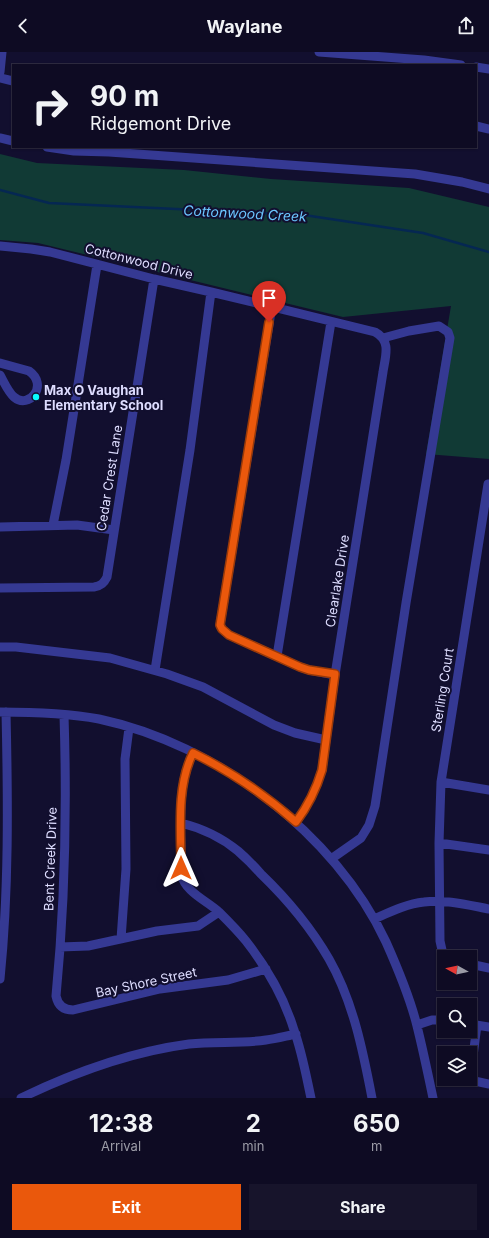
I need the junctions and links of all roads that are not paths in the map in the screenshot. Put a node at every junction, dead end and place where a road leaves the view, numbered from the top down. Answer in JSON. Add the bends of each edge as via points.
{"nodes":[{"id":1,"x":2,"y":52,"type":"edge"},
{"id":2,"x":319,"y":52,"type":"edge"},
{"id":3,"x":362,"y":54,"type":"edge"},
{"id":4,"x":454,"y":64,"type":"edge"},
{"id":5,"x":477,"y":67,"type":"edge"},
{"id":6,"x":489,"y":70,"type":"edge"},
{"id":7,"x":0,"y":72,"type":"edge"},
{"id":8,"x":0,"y":78,"type":"edge"},
{"id":9,"x":12,"y":80,"type":"edge"},
{"id":10,"x":477,"y":126,"type":"edge"},
{"id":11,"x":489,"y":129,"type":"edge"},
{"id":12,"x":0,"y":138,"type":"edge"},
{"id":13,"x":12,"y":141,"type":"edge"},
{"id":14,"x":54,"y":148,"type":"edge"},
{"id":15,"x":489,"y":189,"type":"edge"},
{"id":16,"x":0,"y":246,"type":"edge"},
{"id":17,"x":97,"y":265,"type":"junction"},
{"id":18,"x":154,"y":279,"type":"junction"},
{"id":19,"x":211,"y":292,"type":"junction"},
{"id":20,"x":272,"y":306,"type":"junction"},
{"id":21,"x":331,"y":322,"type":"junction"},
{"id":22,"x":383,"y":338,"type":"junction"},
{"id":23,"x":0,"y":362,"type":"edge"},
{"id":24,"x":0,"y":375,"type":"edge"},
{"id":25,"x":488,"y":484,"type":"dead end"},
{"id":26,"x":53,"y":525,"type":"junction"},
{"id":27,"x":0,"y":527,"type":"edge"},
{"id":28,"x":114,"y":530,"type":"junction"},
{"id":29,"x":0,"y":588,"type":"edge"},
{"id":30,"x":0,"y":647,"type":"edge"},
{"id":31,"x":277,"y":656,"type":"junction"},
{"id":32,"x":155,"y":670,"type":"junction"},
{"id":33,"x":335,"y":674,"type":"junction"},
{"id":34,"x":3,"y":712,"type":"edge"},
{"id":35,"x":64,"y":715,"type":"junction"},
{"id":36,"x":129,"y":728,"type":"junction"},
{"id":37,"x":326,"y":740,"type":"junction"},
{"id":38,"x":193,"y":753,"type":"junction"},
{"id":39,"x":441,"y":782,"type":"junction"},
{"id":40,"x":489,"y":790,"type":"edge"},
{"id":41,"x":181,"y":822,"type":"junction"},
{"id":42,"x":296,"y":822,"type":"junction"},
{"id":43,"x":439,"y":843,"type":"junction"},
{"id":44,"x":489,"y":850,"type":"edge"},
{"id":45,"x":332,"y":860,"type":"junction"},
{"id":46,"x":440,"y":901,"type":"junction"},
{"id":47,"x":489,"y":908,"type":"edge"},
{"id":48,"x":219,"y":912,"type":"junction"},
{"id":49,"x":374,"y":919,"type":"junction"},
{"id":50,"x":121,"y":939,"type":"junction"},
{"id":51,"x":60,"y":947,"type":"junction"},
{"id":52,"x":442,"y":950,"type":"edge"},
{"id":53,"x":477,"y":965,"type":"edge"},
{"id":54,"x":489,"y":968,"type":"edge"},
{"id":55,"x":266,"y":969,"type":"junction"},
{"id":56,"x":0,"y":979,"type":"edge"},
{"id":57,"x":58,"y":1003,"type":"joint"},
{"id":58,"x":437,"y":1020,"type":"edge"},
{"id":59,"x":417,"y":1025,"type":"junction"},
{"id":60,"x":477,"y":1025,"type":"edge"},
{"id":61,"x":489,"y":1027,"type":"edge"},
{"id":62,"x":296,"y":1034,"type":"junction"},
{"id":63,"x":473,"y":1038,"type":"edge"},
{"id":64,"x":489,"y":1084,"type":"edge"},
{"id":65,"x":21,"y":1098,"type":"edge"},
{"id":66,"x":311,"y":1098,"type":"edge"},
{"id":67,"x":372,"y":1098,"type":"edge"},
{"id":68,"x":433,"y":1098,"type":"edge"}],
"edges":[{"from":1,"to":7,"type":"street"},
{"from":2,"to":3,"type":"street"},
{"from":3,"to":4,"type":"street"},
{"from":5,"to":6,"type":"street"},
{"from":8,"to":9,"type":"street"},
{"from":10,"to":11,"type":"street"},
{"from":12,"to":13,"type":"street"},
{"from":14,"to":15,"type":"street","via":[[415,174]]},
{"from":16,"to":17,"type":"street","name":"Cottonwood Drive","via":[[50,252]]},
{"from":17,"to":18,"type":"street","name":"Cottonwood Drive"},
{"from":17,"to":26,"type":"street"},
{"from":18,"to":19,"type":"street","name":"Cottonwood Drive"},
{"from":18,"to":28,"type":"street","name":"Cedar Crest Lane"},
{"from":19,"to":20,"type":"street","name":"Cottonwood Drive"},
{"from":19,"to":32,"type":"street","via":[[190,450]]},
{"from":20,"to":21,"type":"street","name":"Cottonwood Drive"},
{"from":20,"to":31,"type":"street","via":[[220,620],[222,629],[229,635]]},
{"from":21,"to":22,"type":"street","name":"Cottonwood Drive","via":[[375,332]]},
{"from":21,"to":31,"type":"street"},
{"from":22,"to":33,"type":"street","name":"Clearlake Drive","via":[[387,347]]},
{"from":22,"to":45,"type":"street","via":[[439,326],[448,332],[450,338],[375,806],[369,825],[361,838]]},
{"from":23,"to":24,"type":"street","via":[[33,374],[38,382],[34,396],[25,400],[12,396]]},
{"from":25,"to":39,"type":"street","name":"Sterling Court"},
{"from":26,"to":27,"type":"street"},
{"from":26,"to":28,"type":"street"},
{"from":28,"to":29,"type":"street","name":"Cedar Crest Lane","via":[[107,577],[102,584],[94,587]]},
{"from":30,"to":32,"type":"street","via":[[110,658]]},
{"from":31,"to":33,"type":"street","via":[[309,670]]},
{"from":32,"to":37,"type":"street","via":[[203,687],[274,725]]},
{"from":33,"to":37,"type":"street","name":"Clearlake Drive"},
{"from":34,"to":35,"type":"street"},
{"from":34,"to":56,"type":"street","via":[[8,809]]},
{"from":35,"to":36,"type":"street","via":[[99,719]]},
{"from":35,"to":51,"type":"street","name":"Bent Creek Drive","via":[[65,842]]},
{"from":36,"to":38,"type":"street"},
{"from":36,"to":50,"type":"street","via":[[125,758],[126,869]]},
{"from":37,"to":42,"type":"street","name":"Clearlake Drive","via":[[318,785]]},
{"from":38,"to":41,"type":"street","via":[[184,774]]},
{"from":38,"to":42,"type":"street","via":[[254,790]]},
{"from":39,"to":40,"type":"street"},
{"from":39,"to":43,"type":"street","name":"Sterling Court"},
{"from":41,"to":48,"type":"street","via":[[182,880],[190,890]]},
{"from":41,"to":67,"type":"street","via":[[211,833],[237,850],[280,892],[310,930],[329,960],[352,1013]]},
{"from":42,"to":45,"type":"street"},
{"from":43,"to":44,"type":"street"},
{"from":43,"to":46,"type":"street","name":"Sterling Court"},
{"from":45,"to":49,"type":"street"},
{"from":46,"to":47,"type":"street"},
{"from":46,"to":49,"type":"street","via":[[411,905]]},
{"from":46,"to":52,"type":"street","name":"Sterling Court"},
{"from":48,"to":50,"type":"street","via":[[198,926]]},
{"from":48,"to":55,"type":"street","via":[[245,940]]},
{"from":49,"to":59,"type":"street","via":[[398,969]]},
{"from":50,"to":51,"type":"street","via":[[88,946]]},
{"from":51,"to":57,"type":"street","name":"Bent Creek Drive","via":[[56,996]]},
{"from":53,"to":54,"type":"street"},
{"from":55,"to":57,"type":"street","name":"Bay Shore Street","via":[[228,980],[160,989],[73,1010],[62,1008]]},
{"from":55,"to":62,"type":"street","via":[[280,993]]},
{"from":58,"to":59,"type":"street"},
{"from":59,"to":68,"type":"street"},
{"from":60,"to":61,"type":"street"},
{"from":62,"to":65,"type":"street","via":[[266,1040],[188,1044],[121,1058],[53,1082]]},
{"from":62,"to":66,"type":"street"},
{"from":63,"to":64,"type":"street","via":[[470,1080]]}]}
